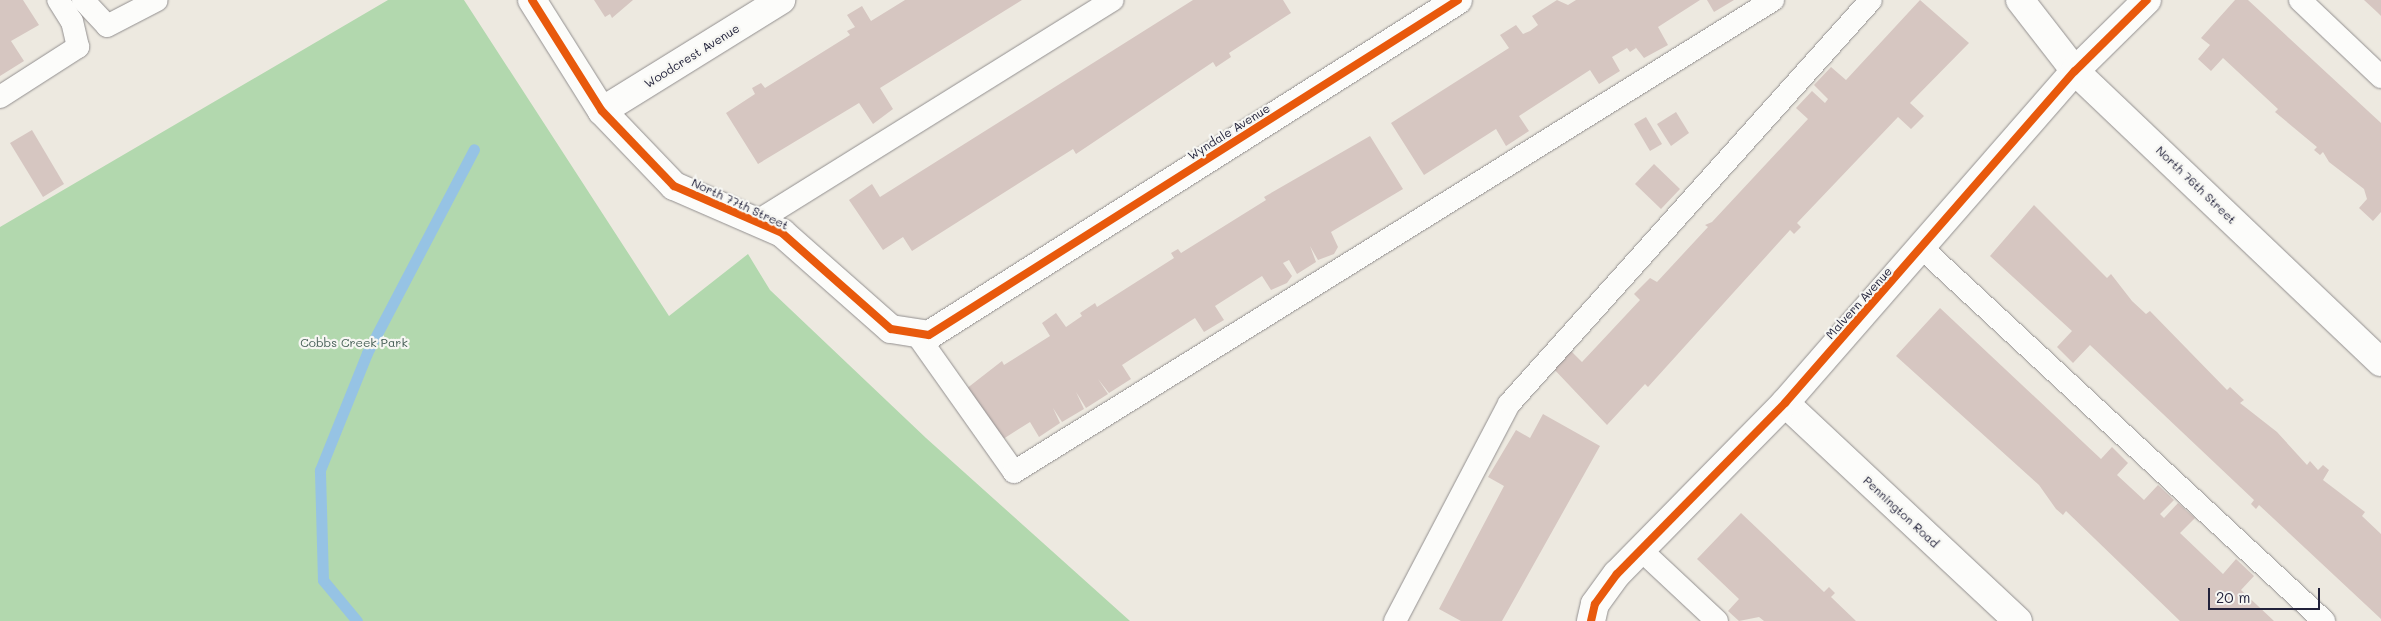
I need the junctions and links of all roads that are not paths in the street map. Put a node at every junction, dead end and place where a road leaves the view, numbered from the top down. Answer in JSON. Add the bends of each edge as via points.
{"nodes":[{"id":1,"x":58,"y":0,"type":"edge"},
{"id":2,"x":83,"y":0,"type":"edge"},
{"id":3,"x":157,"y":0,"type":"edge"},
{"id":4,"x":532,"y":0,"type":"edge"},
{"id":5,"x":781,"y":0,"type":"edge"},
{"id":6,"x":1112,"y":0,"type":"edge"},
{"id":7,"x":1458,"y":0,"type":"edge"},
{"id":8,"x":1774,"y":0,"type":"edge"},
{"id":9,"x":1871,"y":0,"type":"edge"},
{"id":10,"x":2020,"y":0,"type":"edge"},
{"id":11,"x":2147,"y":0,"type":"edge"},
{"id":12,"x":2300,"y":0,"type":"edge"},
{"id":13,"x":2075,"y":71,"type":"junction"},
{"id":14,"x":2381,"y":77,"type":"edge"},
{"id":15,"x":0,"y":97,"type":"edge"},
{"id":16,"x":602,"y":111,"type":"junction"},
{"id":17,"x":756,"y":222,"type":"junction"},
{"id":18,"x":1923,"y":249,"type":"junction"},
{"id":19,"x":1012,"y":283,"type":"joint"},
{"id":20,"x":914,"y":332,"type":"junction"},
{"id":21,"x":2381,"y":362,"type":"edge"},
{"id":22,"x":1785,"y":403,"type":"junction"},
{"id":23,"x":1641,"y":550,"type":"junction"},
{"id":24,"x":1395,"y":621,"type":"edge"},
{"id":25,"x":1591,"y":621,"type":"edge"},
{"id":26,"x":1717,"y":621,"type":"edge"},
{"id":27,"x":2018,"y":621,"type":"edge"},
{"id":28,"x":2324,"y":621,"type":"edge"}],
"edges":[{"from":1,"to":15,"type":"lane","via":[[78,47]]},
{"from":2,"to":3,"type":"lane","via":[[107,26]]},
{"from":4,"to":16,"type":"street","name":"North 77th Street"},
{"from":5,"to":16,"type":"street","name":"Woodcrest Avenue"},
{"from":6,"to":17,"type":"lane"},
{"from":7,"to":19,"type":"street","name":"Wyndale Avenue"},
{"from":8,"to":20,"type":"lane","via":[[1014,472]]},
{"from":9,"to":24,"type":"lane","via":[[1509,404]]},
{"from":10,"to":13,"type":"street","name":"North 76th Street"},
{"from":11,"to":13,"type":"street","name":"Malvern Avenue"},
{"from":12,"to":14,"type":"lane"},
{"from":13,"to":18,"type":"street","name":"Malvern Avenue"},
{"from":13,"to":21,"type":"street","name":"North 76th Street"},
{"from":16,"to":17,"type":"street","name":"North 77th Street","via":[[674,186]]},
{"from":17,"to":20,"type":"street","name":"North 77th Street","via":[[782,233],[891,329]]},
{"from":18,"to":22,"type":"street","name":"Malvern Avenue"},
{"from":18,"to":28,"type":"lane"},
{"from":19,"to":20,"type":"street","name":"North 77th Street","via":[[929,335]]},
{"from":22,"to":23,"type":"street","name":"Malvern Avenue"},
{"from":22,"to":27,"type":"street","name":"Pennington Road"},
{"from":23,"to":25,"type":"street","name":"Malvern Avenue","via":[[1595,604]]},
{"from":23,"to":26,"type":"lane"}]}
